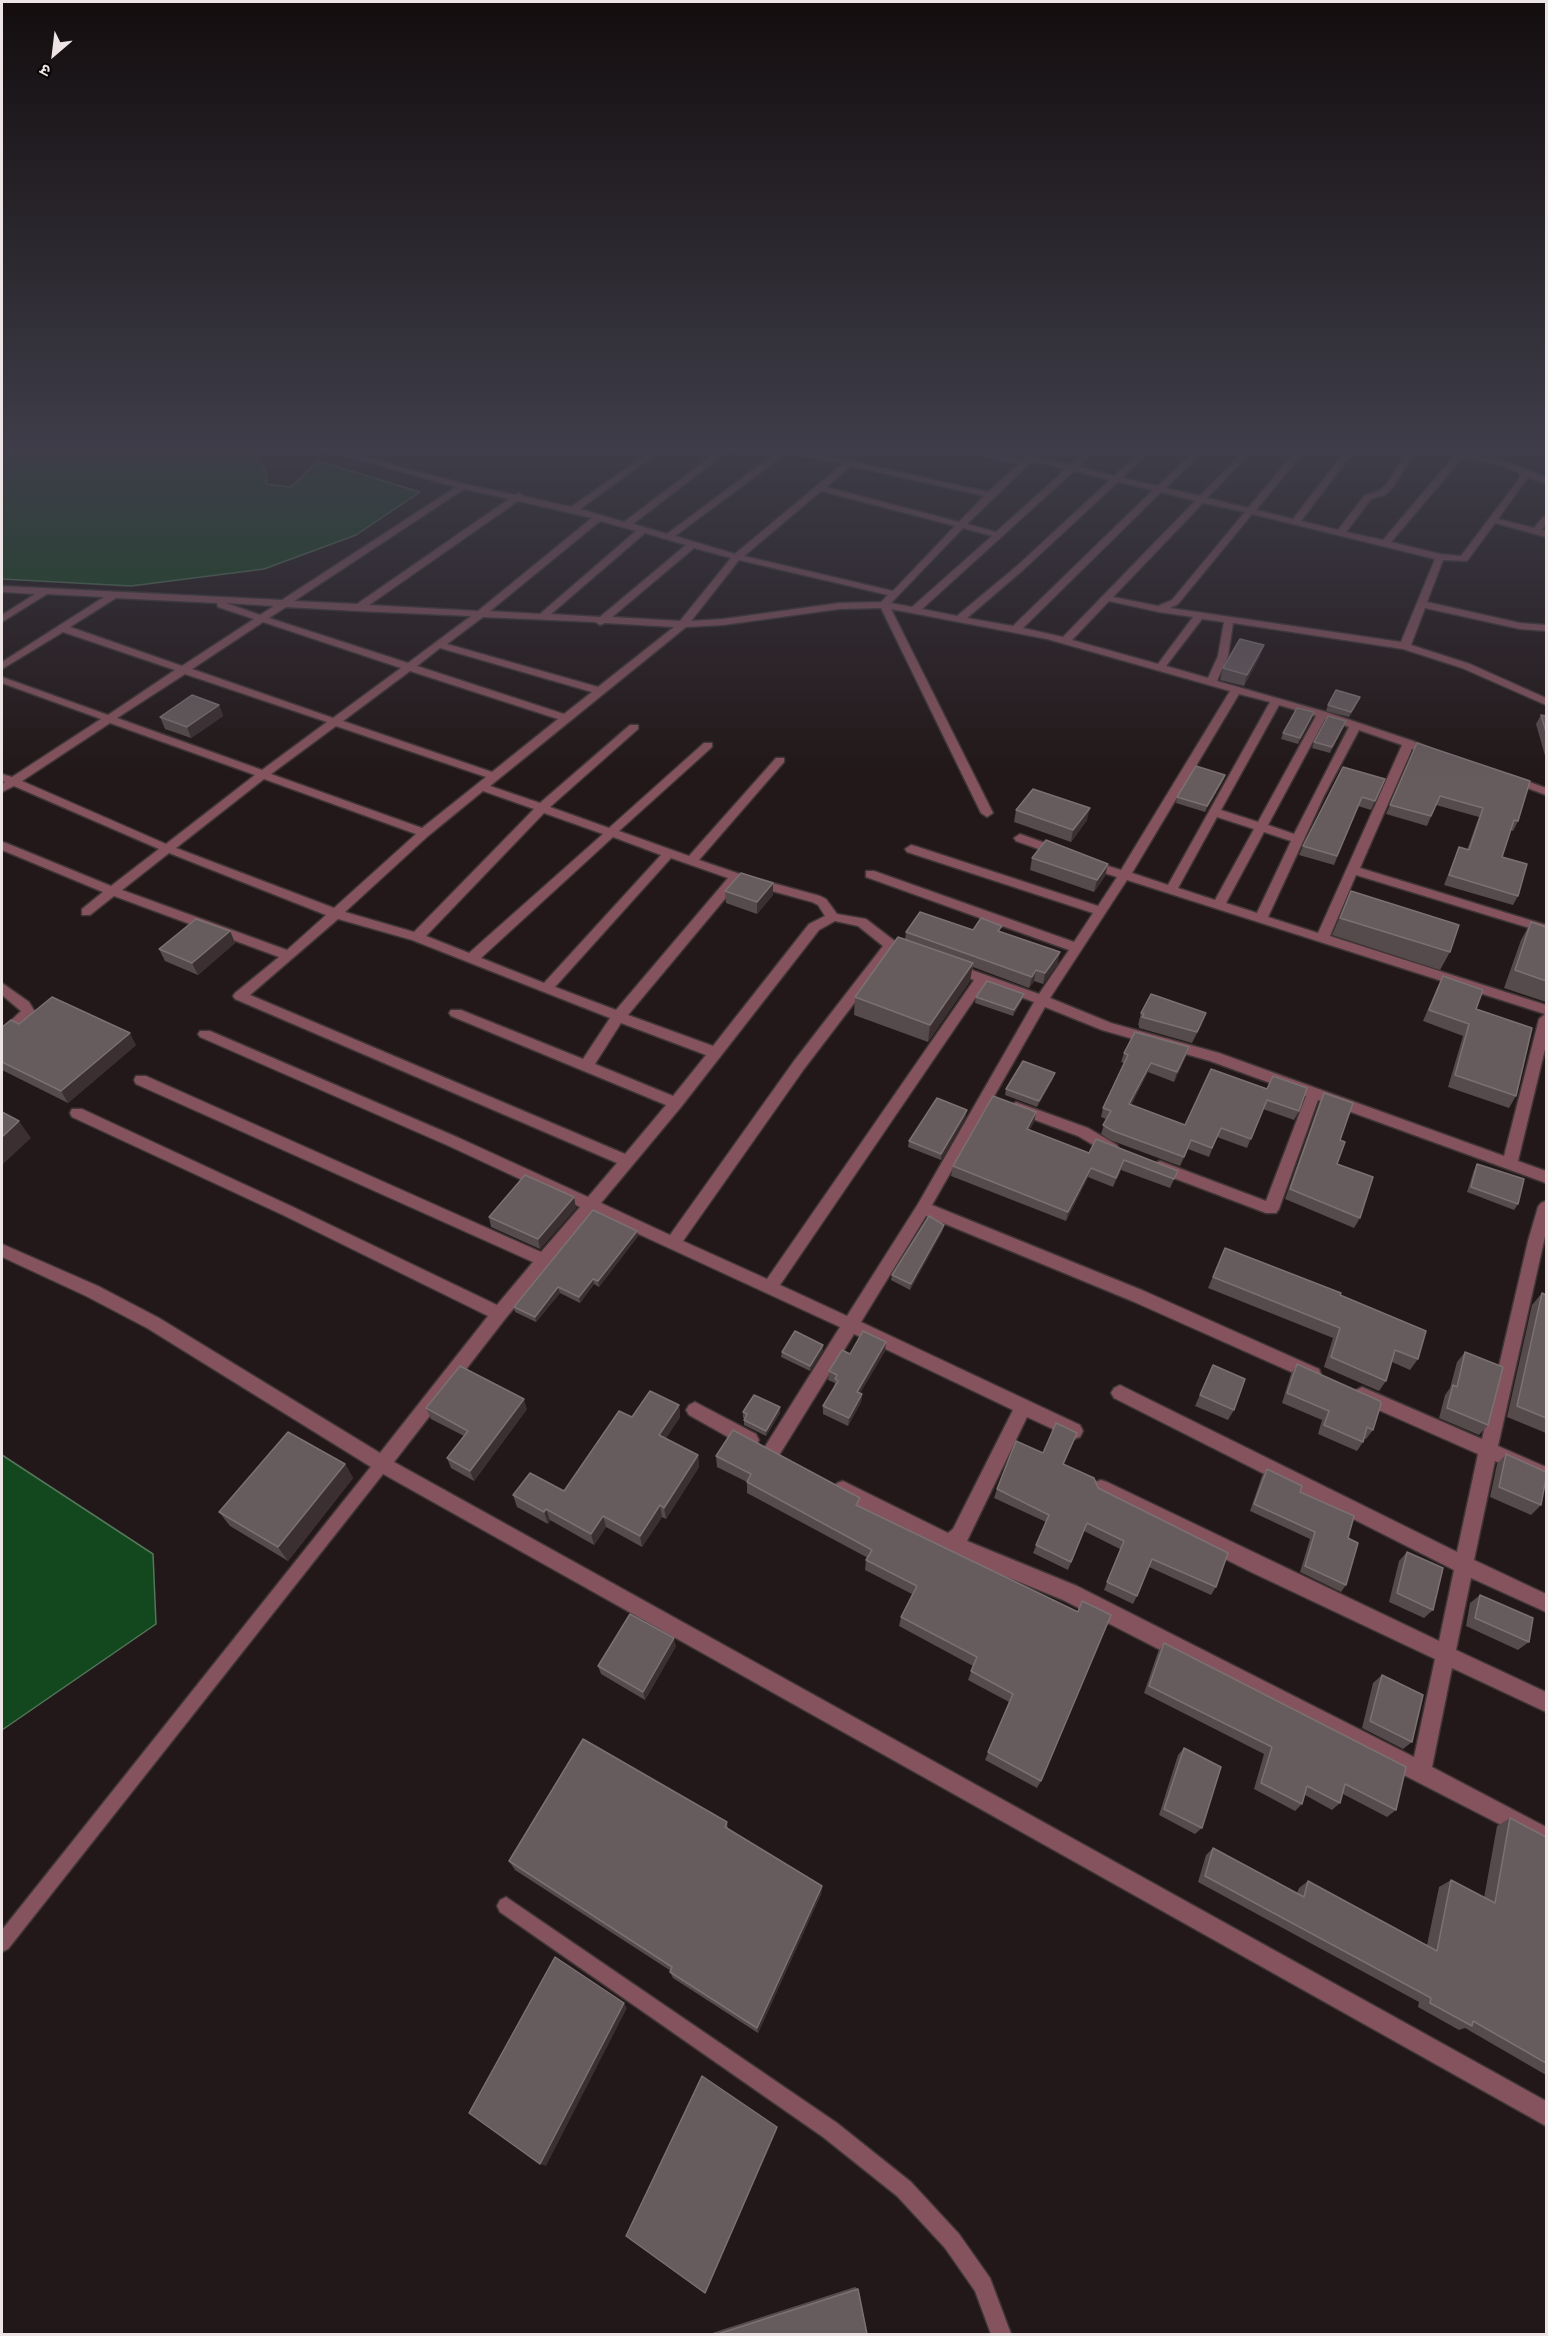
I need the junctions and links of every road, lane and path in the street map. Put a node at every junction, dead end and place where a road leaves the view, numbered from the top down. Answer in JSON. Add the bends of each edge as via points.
{"nodes":[{"id":1,"x":352,"y":558,"type":"edge"},
{"id":2,"x":430,"y":558,"type":"edge"},
{"id":3,"x":549,"y":558,"type":"edge"},
{"id":4,"x":611,"y":558,"type":"edge"},
{"id":5,"x":676,"y":558,"type":"edge"},
{"id":6,"x":736,"y":558,"type":"edge"},
{"id":7,"x":741,"y":558,"type":"edge"},
{"id":8,"x":929,"y":558,"type":"edge"},
{"id":9,"x":973,"y":558,"type":"edge"},
{"id":10,"x":1030,"y":558,"type":"edge"},
{"id":11,"x":1088,"y":558,"type":"edge"},
{"id":12,"x":1146,"y":558,"type":"edge"},
{"id":13,"x":1210,"y":558,"type":"edge"},
{"id":14,"x":1440,"y":558,"type":"edge"},
{"id":15,"x":1446,"y":558,"type":"edge"},
{"id":16,"x":1464,"y":558,"type":"edge"},
{"id":17,"x":2,"y":589,"type":"edge"},
{"id":18,"x":46,"y":590,"type":"junction"},
{"id":19,"x":895,"y":594,"type":"junction"},
{"id":20,"x":114,"y":595,"type":"junction"},
{"id":21,"x":198,"y":598,"type":"junction"},
{"id":22,"x":1106,"y":598,"type":"junction"},
{"id":23,"x":283,"y":603,"type":"junction"},
{"id":24,"x":1421,"y":604,"type":"junction"},
{"id":25,"x":884,"y":605,"type":"junction"},
{"id":26,"x":358,"y":608,"type":"junction"},
{"id":27,"x":916,"y":609,"type":"junction"},
{"id":28,"x":1159,"y":609,"type":"junction"},
{"id":29,"x":479,"y":615,"type":"junction"},
{"id":30,"x":1200,"y":615,"type":"junction"},
{"id":31,"x":261,"y":618,"type":"junction"},
{"id":32,"x":541,"y":618,"type":"junction"},
{"id":33,"x":961,"y":618,"type":"junction"},
{"id":34,"x":2,"y":619,"type":"edge"},
{"id":35,"x":1229,"y":620,"type":"junction"},
{"id":36,"x":600,"y":622,"type":"junction"},
{"id":37,"x":683,"y":624,"type":"junction"},
{"id":38,"x":62,"y":628,"type":"junction"},
{"id":39,"x":1535,"y":628,"type":"junction"},
{"id":40,"x":1546,"y":628,"type":"edge"},
{"id":41,"x":1016,"y":629,"type":"junction"},
{"id":42,"x":1546,"y":636,"type":"edge"},
{"id":43,"x":1065,"y":641,"type":"junction"},
{"id":44,"x":440,"y":645,"type":"junction"},
{"id":45,"x":1405,"y":646,"type":"junction"},
{"id":46,"x":2,"y":666,"type":"edge"},
{"id":47,"x":410,"y":666,"type":"junction"},
{"id":48,"x":1160,"y":668,"type":"junction"},
{"id":49,"x":181,"y":671,"type":"junction"},
{"id":50,"x":2,"y":680,"type":"edge"},
{"id":51,"x":1211,"y":682,"type":"junction"},
{"id":52,"x":1236,"y":689,"type":"junction"},
{"id":53,"x":598,"y":691,"type":"junction"},
{"id":54,"x":1276,"y":701,"type":"junction"},
{"id":55,"x":1546,"y":702,"type":"edge"},
{"id":56,"x":1322,"y":714,"type":"junction"},
{"id":57,"x":109,"y":718,"type":"junction"},
{"id":58,"x":565,"y":718,"type":"junction"},
{"id":59,"x":334,"y":722,"type":"junction"},
{"id":60,"x":1356,"y":725,"type":"junction"},
{"id":61,"x":634,"y":727,"type":"dead end"},
{"id":62,"x":1409,"y":743,"type":"junction"},
{"id":63,"x":708,"y":745,"type":"dead end"},
{"id":64,"x":1441,"y":754,"type":"edge"},
{"id":65,"x":780,"y":760,"type":"dead end"},
{"id":66,"x":1494,"y":773,"type":"edge"},
{"id":67,"x":261,"y":776,"type":"junction"},
{"id":68,"x":493,"y":776,"type":"junction"},
{"id":69,"x":8,"y":779,"type":"edge"},
{"id":70,"x":480,"y":786,"type":"junction"},
{"id":71,"x":2,"y":789,"type":"edge"},
{"id":72,"x":1546,"y":792,"type":"edge"},
{"id":73,"x":542,"y":808,"type":"junction"},
{"id":74,"x":1215,"y":812,"type":"junction"},
{"id":75,"x":987,"y":813,"type":"dead end"},
{"id":76,"x":1261,"y":827,"type":"junction"},
{"id":77,"x":611,"y":832,"type":"junction"},
{"id":78,"x":424,"y":833,"type":"junction"},
{"id":79,"x":1020,"y":838,"type":"dead end"},
{"id":80,"x":1298,"y":838,"type":"junction"},
{"id":81,"x":2,"y":846,"type":"edge"},
{"id":82,"x":166,"y":848,"type":"junction"},
{"id":83,"x":911,"y":849,"type":"dead end"},
{"id":84,"x":669,"y":853,"type":"junction"},
{"id":85,"x":692,"y":860,"type":"junction"},
{"id":86,"x":1352,"y":870,"type":"junction"},
{"id":87,"x":870,"y":874,"type":"dead end"},
{"id":88,"x":1124,"y":876,"type":"junction"},
{"id":89,"x":736,"y":877,"type":"junction"},
{"id":90,"x":1171,"y":890,"type":"junction"},
{"id":91,"x":112,"y":891,"type":"junction"},
{"id":92,"x":1219,"y":905,"type":"junction"},
{"id":93,"x":1101,"y":911,"type":"junction"},
{"id":94,"x":86,"y":912,"type":"dead end"},
{"id":95,"x":336,"y":914,"type":"junction"},
{"id":96,"x":833,"y":917,"type":"junction"},
{"id":97,"x":1261,"y":918,"type":"junction"},
{"id":98,"x":1546,"y":929,"type":"edge"},
{"id":99,"x":417,"y":937,"type":"junction"},
{"id":100,"x":1322,"y":939,"type":"junction"},
{"id":101,"x":891,"y":945,"type":"junction"},
{"id":102,"x":1077,"y":948,"type":"junction"},
{"id":103,"x":289,"y":956,"type":"junction"},
{"id":104,"x":921,"y":956,"type":"edge"},
{"id":105,"x":471,"y":958,"type":"junction"},
{"id":106,"x":941,"y":964,"type":"edge"},
{"id":107,"x":982,"y":979,"type":"junction"},
{"id":108,"x":2,"y":988,"type":"edge"},
{"id":109,"x":546,"y":990,"type":"junction"},
{"id":110,"x":1042,"y":1000,"type":"junction"},
{"id":111,"x":1546,"y":1010,"type":"edge"},
{"id":112,"x":456,"y":1013,"type":"dead end"},
{"id":113,"x":618,"y":1017,"type":"junction"},
{"id":114,"x":1546,"y":1019,"type":"edge"},
{"id":115,"x":205,"y":1034,"type":"dead end"},
{"id":116,"x":2,"y":1037,"type":"edge"},
{"id":117,"x":716,"y":1053,"type":"junction"},
{"id":118,"x":586,"y":1066,"type":"junction"},
{"id":119,"x":141,"y":1080,"type":"dead end"},
{"id":120,"x":1314,"y":1093,"type":"junction"},
{"id":121,"x":988,"y":1097,"type":"junction"},
{"id":122,"x":676,"y":1103,"type":"junction"},
{"id":123,"x":77,"y":1113,"type":"dead end"},
{"id":124,"x":1126,"y":1155,"type":"edge"},
{"id":125,"x":627,"y":1161,"type":"junction"},
{"id":126,"x":1148,"y":1163,"type":"edge"},
{"id":127,"x":1510,"y":1163,"type":"junction"},
{"id":128,"x":1546,"y":1177,"type":"edge"},
{"id":129,"x":589,"y":1205,"type":"junction"},
{"id":130,"x":1546,"y":1207,"type":"edge"},
{"id":131,"x":923,"y":1208,"type":"junction"},
{"id":132,"x":673,"y":1243,"type":"junction"},
{"id":133,"x":2,"y":1250,"type":"edge"},
{"id":134,"x":543,"y":1260,"type":"junction"},
{"id":135,"x":770,"y":1287,"type":"junction"},
{"id":136,"x":499,"y":1314,"type":"junction"},
{"id":137,"x":851,"y":1324,"type":"junction"},
{"id":138,"x":1324,"y":1379,"type":"edge"},
{"id":139,"x":1346,"y":1388,"type":"edge"},
{"id":140,"x":1120,"y":1393,"type":"dead end"},
{"id":141,"x":1023,"y":1407,"type":"junction"},
{"id":142,"x":694,"y":1410,"type":"dead end"},
{"id":143,"x":1074,"y":1431,"type":"edge"},
{"id":144,"x":1488,"y":1450,"type":"junction"},
{"id":145,"x":772,"y":1451,"type":"junction"},
{"id":146,"x":793,"y":1462,"type":"edge"},
{"id":147,"x":382,"y":1464,"type":"junction"},
{"id":148,"x":1546,"y":1475,"type":"edge"},
{"id":149,"x":825,"y":1479,"type":"edge"},
{"id":150,"x":1101,"y":1488,"type":"edge"},
{"id":151,"x":951,"y":1543,"type":"junction"},
{"id":152,"x":1464,"y":1565,"type":"junction"},
{"id":153,"x":1546,"y":1603,"type":"edge"},
{"id":154,"x":1445,"y":1653,"type":"junction"},
{"id":155,"x":1546,"y":1702,"type":"edge"},
{"id":156,"x":1421,"y":1772,"type":"junction"},
{"id":157,"x":1546,"y":1838,"type":"edge"},
{"id":158,"x":506,"y":1906,"type":"dead end"},
{"id":159,"x":2,"y":1943,"type":"edge"},
{"id":160,"x":1546,"y":2114,"type":"edge"},
{"id":161,"x":1001,"y":2334,"type":"edge"}],
"edges":[{"from":1,"to":23,"type":"street"},
{"from":2,"to":26,"type":"street"},
{"from":3,"to":29,"type":"street"},
{"from":4,"to":32,"type":"street"},
{"from":5,"to":36,"type":"street"},
{"from":6,"to":37,"type":"street"},
{"from":7,"to":19,"type":"street"},
{"from":8,"to":19,"type":"street"},
{"from":9,"to":27,"type":"street"},
{"from":10,"to":33,"type":"street"},
{"from":11,"to":41,"type":"street"},
{"from":12,"to":22,"type":"street"},
{"from":13,"to":28,"type":"street","via":[[1175,602]]},
{"from":14,"to":24,"type":"street"},
{"from":15,"to":16,"type":"street"},
{"from":17,"to":18,"type":"street"},
{"from":18,"to":20,"type":"street"},
{"from":18,"to":34,"type":"street"},
{"from":19,"to":25,"type":"street"},
{"from":20,"to":21,"type":"street"},
{"from":20,"to":38,"type":"street"},
{"from":21,"to":23,"type":"street"},
{"from":21,"to":31,"type":"street"},
{"from":22,"to":28,"type":"street"},
{"from":22,"to":43,"type":"street"},
{"from":23,"to":26,"type":"street"},
{"from":23,"to":31,"type":"street"},
{"from":24,"to":39,"type":"street"},
{"from":24,"to":45,"type":"street"},
{"from":25,"to":27,"type":"street"},
{"from":25,"to":37,"type":"street","via":[[839,606]]},
{"from":25,"to":75,"type":"street"},
{"from":26,"to":29,"type":"street"},
{"from":27,"to":33,"type":"street"},
{"from":28,"to":30,"type":"street"},
{"from":29,"to":32,"type":"street"},
{"from":29,"to":44,"type":"street"},
{"from":30,"to":35,"type":"street"},
{"from":30,"to":48,"type":"street"},
{"from":31,"to":47,"type":"street"},
{"from":31,"to":49,"type":"street"},
{"from":32,"to":36,"type":"street"},
{"from":33,"to":41,"type":"street"},
{"from":35,"to":45,"type":"street"},
{"from":35,"to":51,"type":"street","via":[[1223,656]]},
{"from":36,"to":37,"type":"street"},
{"from":37,"to":53,"type":"street"},
{"from":38,"to":46,"type":"street"},
{"from":38,"to":49,"type":"street"},
{"from":39,"to":40,"type":"street"},
{"from":39,"to":42,"type":"street"},
{"from":41,"to":43,"type":"street"},
{"from":43,"to":48,"type":"street"},
{"from":44,"to":47,"type":"street"},
{"from":44,"to":53,"type":"street"},
{"from":45,"to":55,"type":"street","via":[[1466,666]]},
{"from":47,"to":58,"type":"street"},
{"from":47,"to":59,"type":"street"},
{"from":48,"to":51,"type":"street"},
{"from":49,"to":57,"type":"street"},
{"from":49,"to":59,"type":"street"},
{"from":50,"to":57,"type":"street"},
{"from":51,"to":52,"type":"street"},
{"from":52,"to":54,"type":"street"},
{"from":52,"to":88,"type":"street"},
{"from":53,"to":58,"type":"street"},
{"from":54,"to":56,"type":"street"},
{"from":54,"to":74,"type":"street"},
{"from":56,"to":60,"type":"street"},
{"from":56,"to":76,"type":"street"},
{"from":57,"to":67,"type":"street"},
{"from":57,"to":69,"type":"street"},
{"from":58,"to":68,"type":"street"},
{"from":59,"to":67,"type":"street"},
{"from":59,"to":68,"type":"street"},
{"from":60,"to":62,"type":"street"},
{"from":60,"to":80,"type":"street"},
{"from":61,"to":73,"type":"street"},
{"from":62,"to":64,"type":"street"},
{"from":62,"to":86,"type":"street"},
{"from":63,"to":77,"type":"street"},
{"from":65,"to":85,"type":"street"},
{"from":66,"to":72,"type":"street"},
{"from":67,"to":78,"type":"street"},
{"from":67,"to":82,"type":"street"},
{"from":68,"to":70,"type":"street"},
{"from":69,"to":71,"type":"street"},
{"from":69,"to":82,"type":"street"},
{"from":70,"to":73,"type":"street"},
{"from":70,"to":78,"type":"street"},
{"from":73,"to":77,"type":"street"},
{"from":73,"to":99,"type":"street"},
{"from":74,"to":76,"type":"street"},
{"from":74,"to":90,"type":"street"},
{"from":76,"to":80,"type":"street"},
{"from":76,"to":92,"type":"street"},
{"from":77,"to":84,"type":"street"},
{"from":77,"to":105,"type":"street"},
{"from":78,"to":95,"type":"street"},
{"from":79,"to":88,"type":"street"},
{"from":80,"to":97,"type":"street"},
{"from":81,"to":91,"type":"street"},
{"from":82,"to":91,"type":"street"},
{"from":82,"to":95,"type":"street"},
{"from":83,"to":93,"type":"street"},
{"from":84,"to":85,"type":"street"},
{"from":84,"to":109,"type":"street"},
{"from":85,"to":89,"type":"street"},
{"from":86,"to":98,"type":"street"},
{"from":86,"to":100,"type":"street"},
{"from":87,"to":102,"type":"street"},
{"from":88,"to":90,"type":"street"},
{"from":88,"to":93,"type":"street"},
{"from":89,"to":96,"type":"street","via":[[816,899]]},
{"from":89,"to":113,"type":"street"},
{"from":90,"to":92,"type":"street"},
{"from":91,"to":94,"type":"street"},
{"from":91,"to":103,"type":"street"},
{"from":92,"to":97,"type":"street"},
{"from":93,"to":102,"type":"street"},
{"from":95,"to":99,"type":"street"},
{"from":95,"to":103,"type":"street"},
{"from":96,"to":101,"type":"street","via":[[862,922]]},
{"from":96,"to":117,"type":"street","via":[[814,927]]},
{"from":97,"to":100,"type":"street"},
{"from":99,"to":105,"type":"street"},
{"from":100,"to":111,"type":"street"},
{"from":101,"to":104,"type":"street"},
{"from":101,"to":132,"type":"street","via":[[799,1065]]},
{"from":102,"to":110,"type":"street"},
{"from":103,"to":125,"type":"street","via":[[240,996]]},
{"from":105,"to":109,"type":"street"},
{"from":106,"to":107,"type":"street"},
{"from":107,"to":110,"type":"street"},
{"from":107,"to":135,"type":"street"},
{"from":108,"to":116,"type":"street","via":[[28,1012]]},
{"from":109,"to":113,"type":"street"},
{"from":110,"to":120,"type":"street","via":[[1107,1027],[1214,1057]]},
{"from":110,"to":121,"type":"street"},
{"from":112,"to":118,"type":"street"},
{"from":113,"to":117,"type":"street"},
{"from":113,"to":118,"type":"street"},
{"from":114,"to":127,"type":"street"},
{"from":115,"to":129,"type":"street"},
{"from":117,"to":122,"type":"street"},
{"from":118,"to":122,"type":"street"},
{"from":119,"to":134,"type":"street"},
{"from":120,"to":126,"type":"street","via":[[1271,1209]]},
{"from":120,"to":127,"type":"street"},
{"from":121,"to":124,"type":"street","via":[[1083,1132]]},
{"from":121,"to":131,"type":"street"},
{"from":122,"to":125,"type":"street"},
{"from":123,"to":136,"type":"street"},
{"from":125,"to":129,"type":"street"},
{"from":127,"to":128,"type":"street"},
{"from":129,"to":132,"type":"street"},
{"from":129,"to":134,"type":"street"},
{"from":130,"to":144,"type":"street"},
{"from":131,"to":137,"type":"street"},
{"from":131,"to":138,"type":"street","via":[[1138,1296]]},
{"from":132,"to":135,"type":"street"},
{"from":133,"to":147,"type":"street","via":[[153,1323]]},
{"from":134,"to":136,"type":"street"},
{"from":135,"to":137,"type":"street"},
{"from":136,"to":147,"type":"street"},
{"from":137,"to":141,"type":"street"},
{"from":137,"to":145,"type":"street"},
{"from":139,"to":144,"type":"street"},
{"from":140,"to":152,"type":"street"},
{"from":141,"to":143,"type":"street"},
{"from":141,"to":151,"type":"street","via":[[960,1534]]},
{"from":142,"to":145,"type":"street"},
{"from":144,"to":148,"type":"street"},
{"from":144,"to":152,"type":"street"},
{"from":145,"to":146,"type":"street"},
{"from":147,"to":159,"type":"lane"},
{"from":147,"to":160,"type":"street"},
{"from":149,"to":151,"type":"street"},
{"from":150,"to":154,"type":"street"},
{"from":151,"to":156,"type":"street","via":[[1070,1593]]},
{"from":152,"to":153,"type":"street"},
{"from":152,"to":154,"type":"street"},
{"from":154,"to":155,"type":"street"},
{"from":154,"to":156,"type":"street"},
{"from":156,"to":157,"type":"street"},
{"from":158,"to":161,"type":"lane","via":[[830,2130],[904,2189],[952,2241],[983,2285]]}]}
